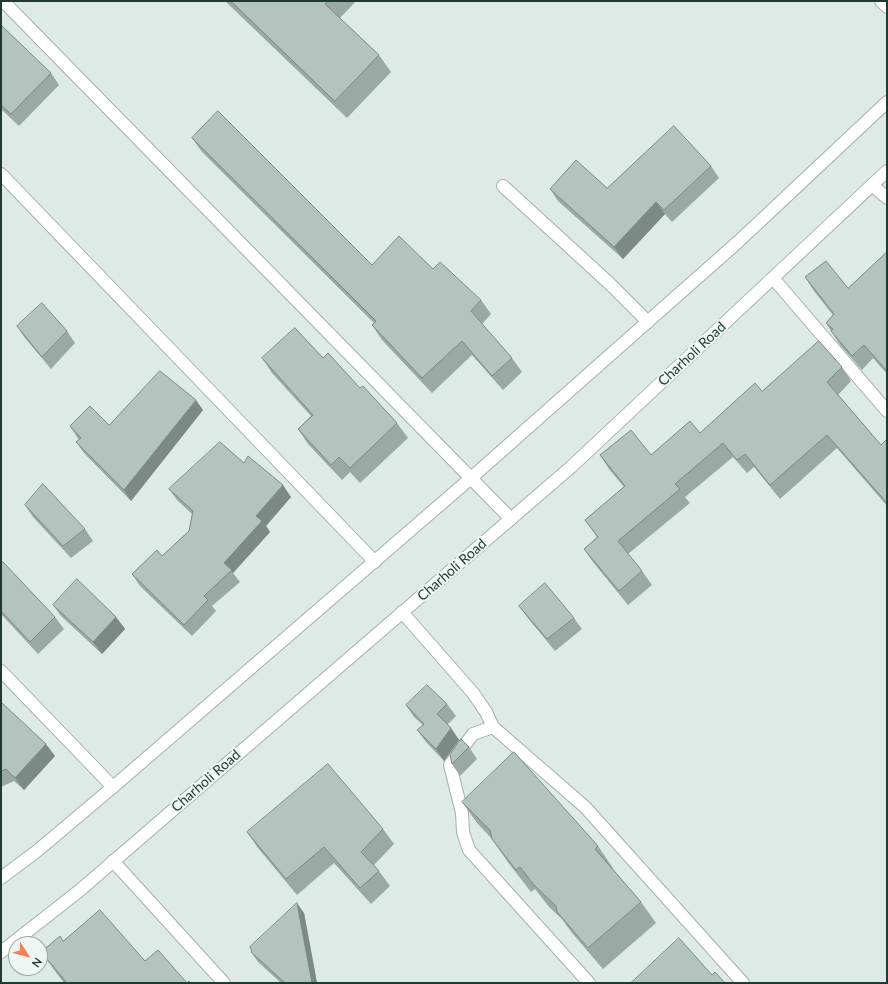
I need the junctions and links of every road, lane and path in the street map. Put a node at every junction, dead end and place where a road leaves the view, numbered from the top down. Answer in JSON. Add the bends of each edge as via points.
{"nodes":[{"id":1,"x":3,"y":1,"type":"edge"},
{"id":2,"x":881,"y":1,"type":"edge"},
{"id":3,"x":887,"y":7,"type":"edge"},
{"id":4,"x":887,"y":102,"type":"edge"},
{"id":5,"x":887,"y":171,"type":"edge"},
{"id":6,"x":1,"y":174,"type":"edge"},
{"id":7,"x":872,"y":185,"type":"junction"},
{"id":8,"x":503,"y":186,"type":"dead end"},
{"id":9,"x":887,"y":198,"type":"edge"},
{"id":10,"x":773,"y":278,"type":"junction"},
{"id":11,"x":648,"y":322,"type":"junction"},
{"id":12,"x":887,"y":411,"type":"edge"},
{"id":13,"x":471,"y":478,"type":"junction"},
{"id":14,"x":511,"y":519,"type":"junction"},
{"id":15,"x":375,"y":562,"type":"junction"},
{"id":16,"x":402,"y":612,"type":"junction"},
{"id":17,"x":1,"y":671,"type":"edge"},
{"id":18,"x":493,"y":727,"type":"junction"},
{"id":19,"x":113,"y":787,"type":"junction"},
{"id":20,"x":113,"y":861,"type":"junction"},
{"id":21,"x":1,"y":878,"type":"edge"},
{"id":22,"x":1,"y":952,"type":"edge"},
{"id":23,"x":224,"y":983,"type":"edge"},
{"id":24,"x":589,"y":983,"type":"edge"},
{"id":25,"x":743,"y":983,"type":"edge"}],
"edges":[{"from":1,"to":13,"type":"street"},
{"from":2,"to":3,"type":"street"},
{"from":4,"to":11,"type":"street","via":[[739,241]]},
{"from":5,"to":7,"type":"street","name":"Charholi Road"},
{"from":6,"to":15,"type":"street"},
{"from":7,"to":9,"type":"street"},
{"from":7,"to":10,"type":"street","name":"Charholi Road"},
{"from":8,"to":11,"type":"street"},
{"from":10,"to":12,"type":"street"},
{"from":10,"to":14,"type":"street","name":"Charholi Road","via":[[571,467]]},
{"from":11,"to":13,"type":"street"},
{"from":13,"to":14,"type":"street"},
{"from":13,"to":15,"type":"street"},
{"from":14,"to":16,"type":"street","name":"Charholi Road"},
{"from":15,"to":19,"type":"street"},
{"from":16,"to":18,"type":"street","via":[[474,693]]},
{"from":16,"to":20,"type":"street","name":"Charholi Road"},
{"from":17,"to":19,"type":"street"},
{"from":18,"to":24,"type":"street","via":[[473,734],[450,766],[469,850]]},
{"from":18,"to":25,"type":"street","via":[[585,807]]},
{"from":19,"to":21,"type":"street"},
{"from":20,"to":22,"type":"street","name":"Charholi Road"},
{"from":20,"to":23,"type":"street"}]}
